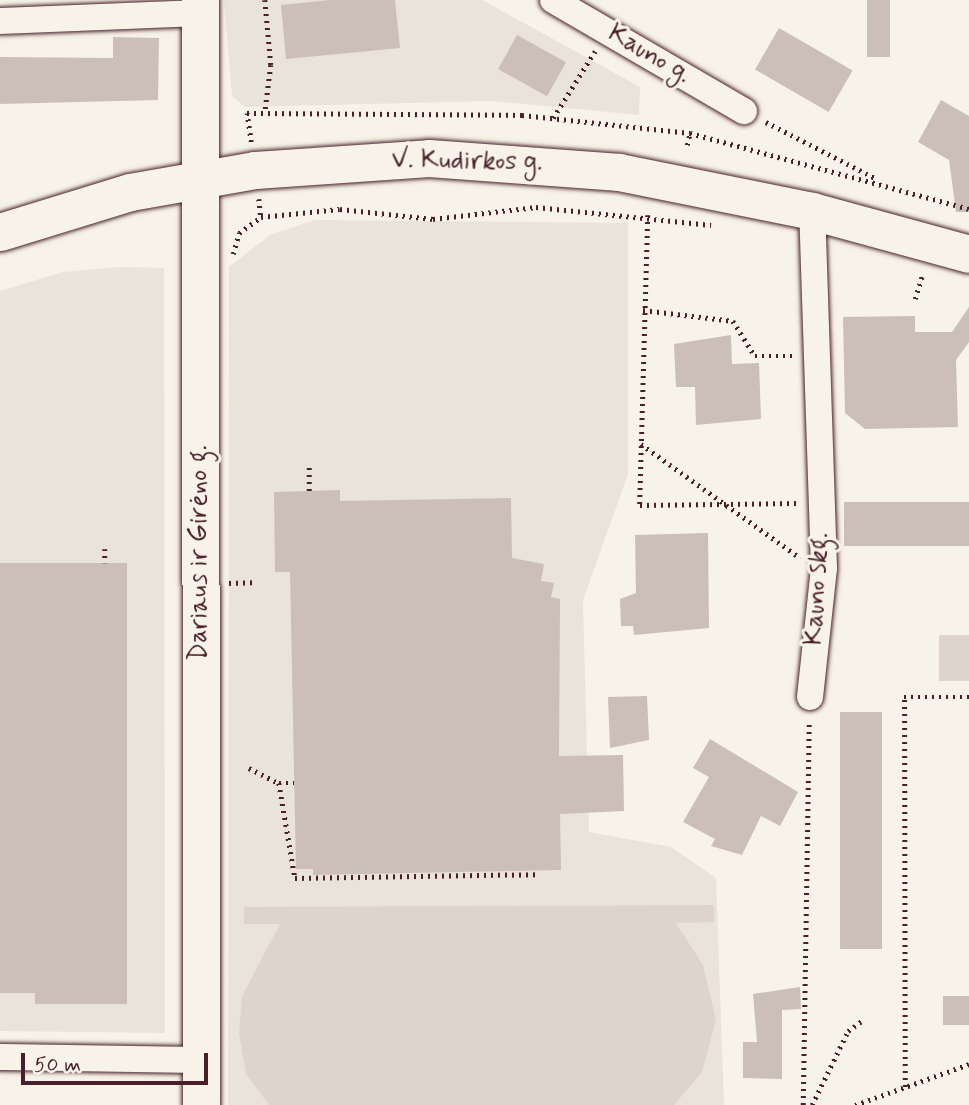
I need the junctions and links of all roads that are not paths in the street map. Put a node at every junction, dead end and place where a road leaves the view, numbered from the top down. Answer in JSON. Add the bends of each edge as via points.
{"nodes":[{"id":1,"x":553,"y":0,"type":"edge"},
{"id":2,"x":200,"y":7,"type":"edge"},
{"id":3,"x":0,"y":21,"type":"edge"},
{"id":4,"x":744,"y":111,"type":"road end"},
{"id":5,"x":202,"y":180,"type":"junction"},
{"id":6,"x":812,"y":211,"type":"junction"},
{"id":7,"x":0,"y":232,"type":"edge"},
{"id":8,"x":969,"y":254,"type":"edge"},
{"id":9,"x":810,"y":697,"type":"road end"},
{"id":10,"x":0,"y":1057,"type":"edge"},
{"id":11,"x":201,"y":1060,"type":"junction"},
{"id":12,"x":201,"y":1105,"type":"edge"}],
"edges":[{"from":1,"to":4,"type":"street","name":"Kauno g."},
{"from":2,"to":3,"type":"street"},
{"from":2,"to":5,"type":"street","name":"Dariaus ir Girėno g."},
{"from":5,"to":6,"type":"street","name":"V. Kudirkos g.","via":[[329,162],[550,162]]},
{"from":5,"to":7,"type":"street","name":"V. Kudirkos g.","via":[[117,196]]},
{"from":5,"to":11,"type":"street","name":"Dariaus ir Girėno g."},
{"from":6,"to":8,"type":"street","name":"V. Kudirkos g.","via":[[928,257]]},
{"from":6,"to":9,"type":"street","name":"Kauno skg.","via":[[824,568]]},
{"from":10,"to":11,"type":"street"},
{"from":11,"to":12,"type":"street","name":"Dariaus ir Girėno g."}]}
